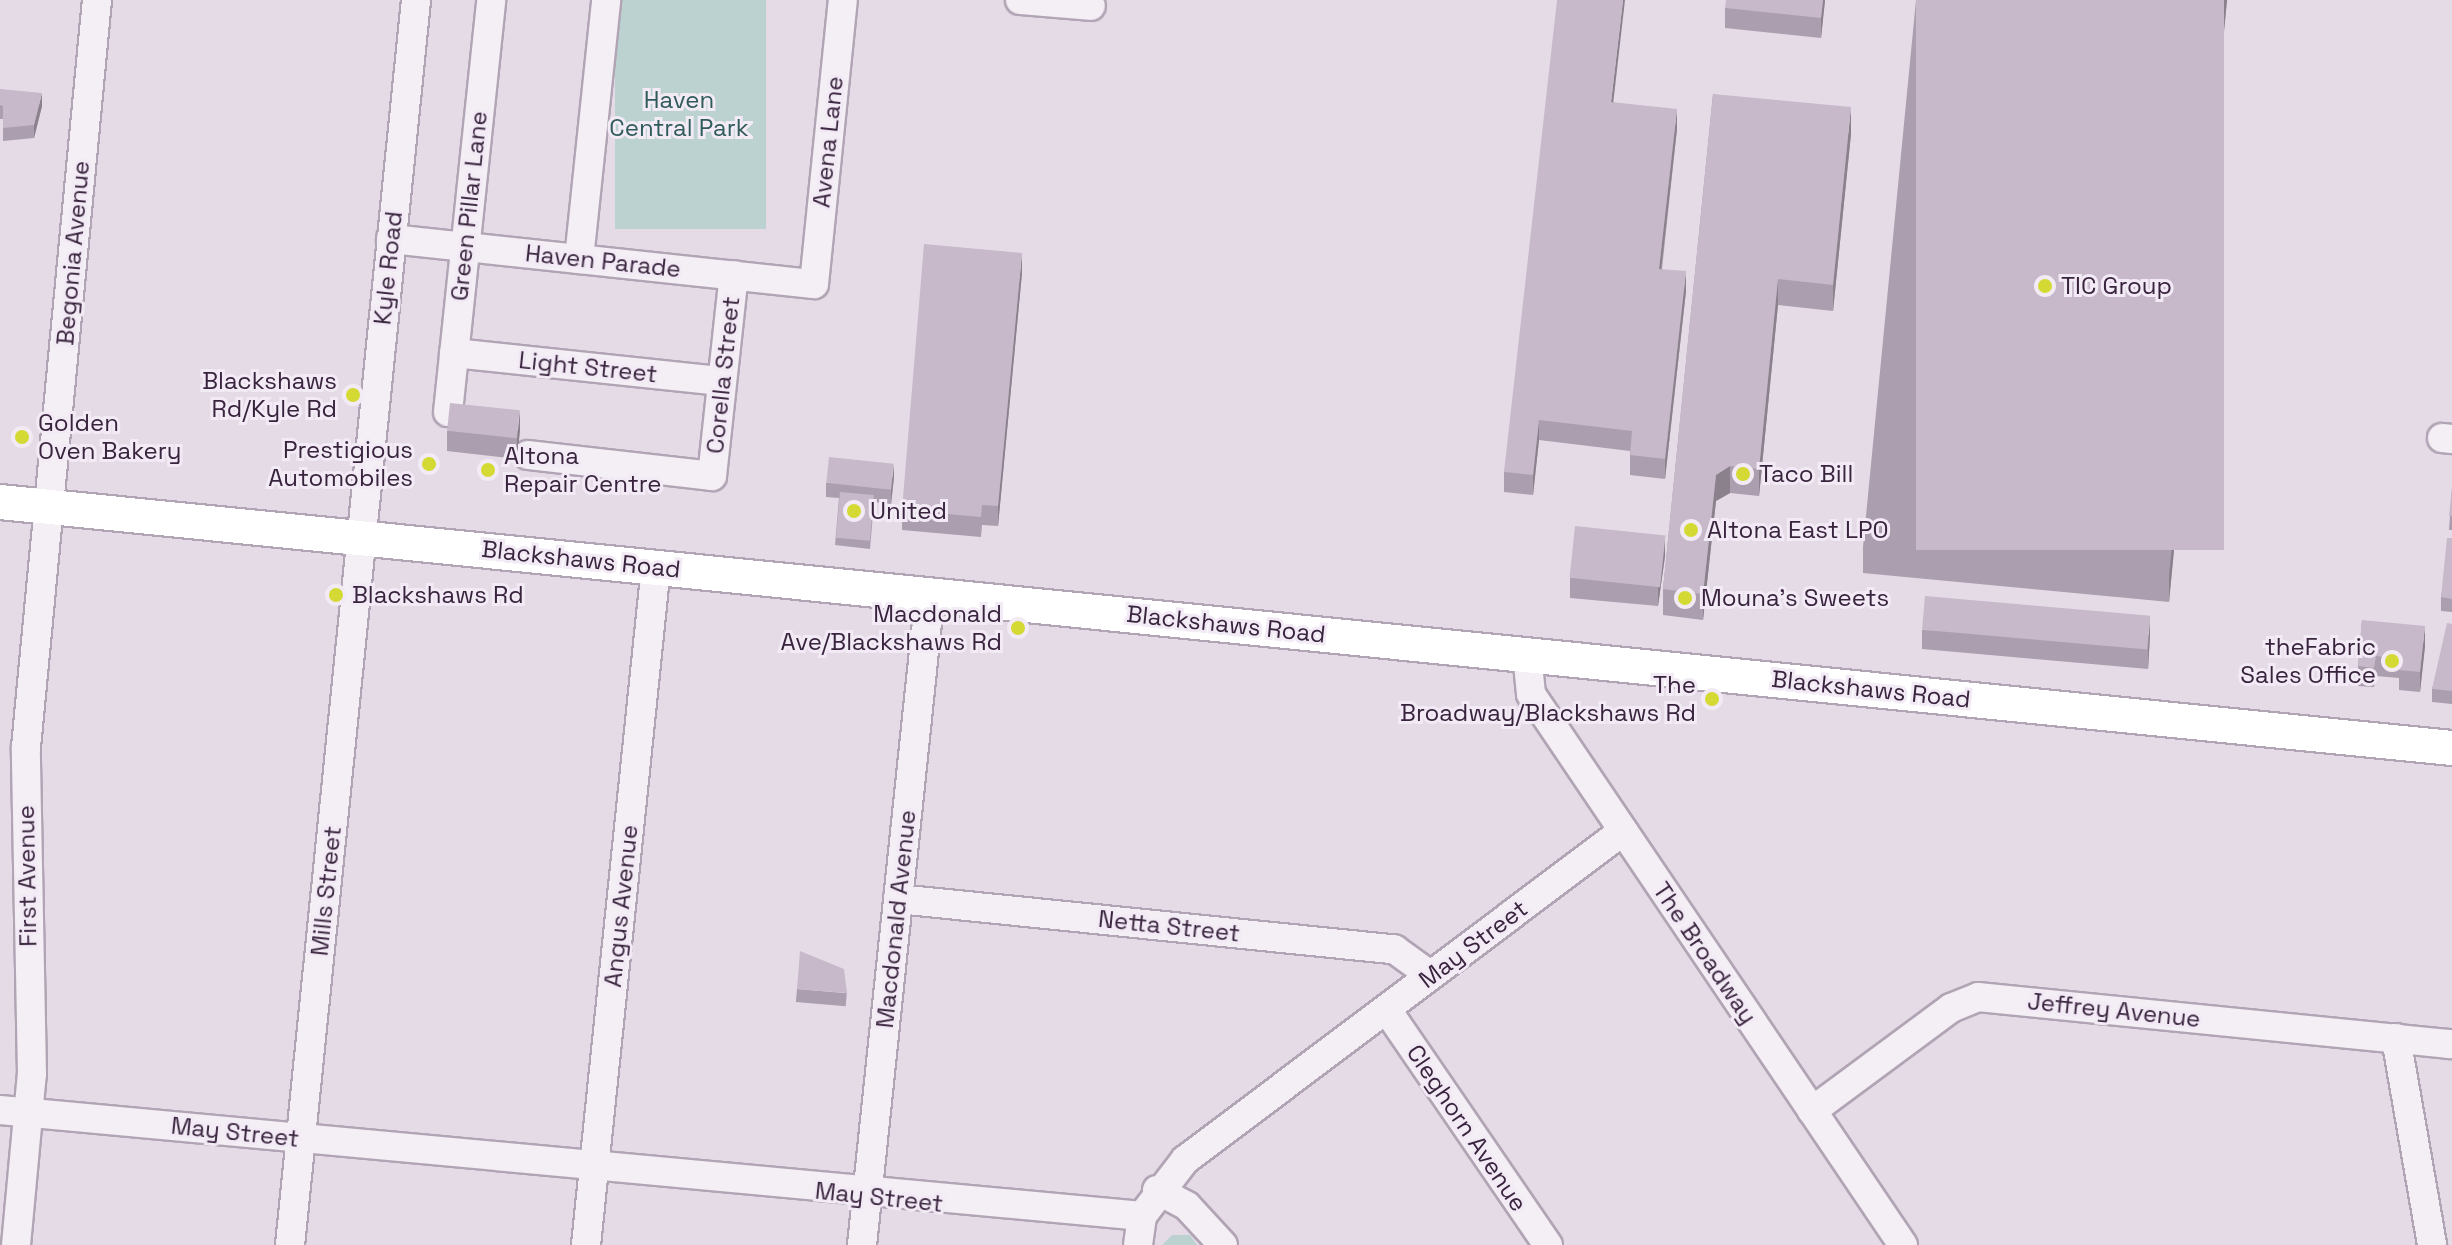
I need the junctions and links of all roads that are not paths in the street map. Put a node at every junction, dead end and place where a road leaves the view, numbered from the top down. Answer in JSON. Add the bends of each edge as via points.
{"nodes":[{"id":1,"x":97,"y":0,"type":"edge"},
{"id":2,"x":416,"y":0,"type":"edge"},
{"id":3,"x":491,"y":0,"type":"edge"},
{"id":4,"x":606,"y":0,"type":"edge"},
{"id":5,"x":843,"y":0,"type":"edge"},
{"id":6,"x":1020,"y":0,"type":"edge"},
{"id":7,"x":1091,"y":6,"type":"dead end"},
{"id":8,"x":391,"y":239,"type":"junction"},
{"id":9,"x":465,"y":247,"type":"junction"},
{"id":10,"x":579,"y":259,"type":"junction"},
{"id":11,"x":734,"y":275,"type":"junction"},
{"id":12,"x":814,"y":284,"type":"joint"},
{"id":13,"x":454,"y":353,"type":"junction"},
{"id":14,"x":722,"y":381,"type":"junction"},
{"id":15,"x":448,"y":412,"type":"edge"},
{"id":16,"x":528,"y":455,"type":"dead end"},
{"id":17,"x":0,"y":502,"type":"edge"},
{"id":18,"x":49,"y":507,"type":"junction"},
{"id":19,"x":360,"y":536,"type":"junction"},
{"id":20,"x":656,"y":566,"type":"junction"},
{"id":21,"x":930,"y":594,"type":"junction"},
{"id":22,"x":1527,"y":654,"type":"junction"},
{"id":23,"x":2452,"y":748,"type":"edge"},
{"id":24,"x":1623,"y":831,"type":"junction"},
{"id":25,"x":898,"y":899,"type":"junction"},
{"id":26,"x":1430,"y":975,"type":"junction"},
{"id":27,"x":1387,"y":1010,"type":"junction"},
{"id":28,"x":2396,"y":1038,"type":"junction"},
{"id":29,"x":2452,"y":1044,"type":"edge"},
{"id":30,"x":0,"y":1110,"type":"edge"},
{"id":31,"x":1812,"y":1111,"type":"junction"},
{"id":32,"x":30,"y":1113,"type":"junction"},
{"id":33,"x":301,"y":1139,"type":"junction"},
{"id":34,"x":594,"y":1169,"type":"junction"},
{"id":35,"x":1157,"y":1190,"type":"junction"},
{"id":36,"x":867,"y":1196,"type":"junction"},
{"id":37,"x":1142,"y":1216,"type":"junction"},
{"id":38,"x":16,"y":1245,"type":"edge"},
{"id":39,"x":290,"y":1245,"type":"edge"},
{"id":40,"x":586,"y":1245,"type":"edge"},
{"id":41,"x":862,"y":1245,"type":"edge"},
{"id":42,"x":1138,"y":1245,"type":"edge"},
{"id":43,"x":1223,"y":1245,"type":"edge"},
{"id":44,"x":1548,"y":1245,"type":"edge"},
{"id":45,"x":1903,"y":1245,"type":"edge"},
{"id":46,"x":2432,"y":1245,"type":"edge"}],
"edges":[{"from":1,"to":18,"type":"street","name":"Begonia Avenue"},
{"from":2,"to":8,"type":"street","name":"Kyle Road"},
{"from":3,"to":9,"type":"street","name":"Green Pillar Lane"},
{"from":4,"to":10,"type":"street"},
{"from":5,"to":12,"type":"street","name":"Avena Lane"},
{"from":6,"to":7,"type":"street"},
{"from":8,"to":9,"type":"street","name":"Haven Parade"},
{"from":8,"to":19,"type":"street","name":"Kyle Road"},
{"from":9,"to":10,"type":"street","name":"Haven Parade"},
{"from":9,"to":13,"type":"street","name":"Green Pillar Lane"},
{"from":10,"to":11,"type":"street","name":"Haven Parade"},
{"from":11,"to":12,"type":"street","name":"Haven Parade"},
{"from":11,"to":14,"type":"street","name":"Corella Street"},
{"from":13,"to":14,"type":"street","name":"Light Street"},
{"from":13,"to":15,"type":"street","name":"Green Pillar Lane"},
{"from":14,"to":16,"type":"street","name":"Corella Street","via":[[712,476]]},
{"from":17,"to":18,"type":"main road","name":"Blackshaws Road"},
{"from":18,"to":19,"type":"main road","name":"Blackshaws Road"},
{"from":18,"to":32,"type":"street","name":"First Avenue","via":[[26,747]]},
{"from":19,"to":20,"type":"main road","name":"Blackshaws Road"},
{"from":19,"to":33,"type":"street","name":"Mills Street"},
{"from":20,"to":21,"type":"main road","name":"Blackshaws Road"},
{"from":20,"to":34,"type":"street","name":"Angus Avenue"},
{"from":21,"to":22,"type":"main road","name":"Blackshaws Road"},
{"from":21,"to":25,"type":"street","name":"Macdonald Avenue"},
{"from":22,"to":23,"type":"main road","name":"Blackshaws Road"},
{"from":22,"to":24,"type":"street","name":"The Broadway","via":[[1531,694]]},
{"from":24,"to":26,"type":"street","name":"May Street"},
{"from":24,"to":31,"type":"street","name":"The Broadway"},
{"from":25,"to":26,"type":"street","name":"Netta Street","via":[[1394,949]]},
{"from":25,"to":36,"type":"street","name":"Macdonald Avenue"},
{"from":26,"to":27,"type":"street","name":"May Street"},
{"from":27,"to":35,"type":"street","name":"May Street","via":[[1185,1160]]},
{"from":27,"to":44,"type":"street","name":"Cleghorn Avenue"},
{"from":28,"to":29,"type":"street","name":"Jeffrey Avenue"},
{"from":28,"to":31,"type":"street","name":"Jeffrey Avenue","via":[[1978,997],[1951,1008]]},
{"from":28,"to":46,"type":"street"},
{"from":30,"to":32,"type":"street","name":"May Street"},
{"from":31,"to":45,"type":"street","name":"The Broadway"},
{"from":32,"to":33,"type":"street","name":"May Street"},
{"from":32,"to":38,"type":"street","name":"First Avenue"},
{"from":33,"to":34,"type":"street","name":"May Street"},
{"from":33,"to":39,"type":"street","name":"Mills Street"},
{"from":34,"to":36,"type":"street","name":"May Street"},
{"from":34,"to":40,"type":"street","name":"Angus Avenue"},
{"from":35,"to":37,"type":"street","name":"May Street"},
{"from":35,"to":43,"type":"street","via":[[1187,1206]]},
{"from":36,"to":37,"type":"street","name":"May Street"},
{"from":36,"to":41,"type":"street","name":"Macdonald Avenue"},
{"from":37,"to":42,"type":"street"}]}
